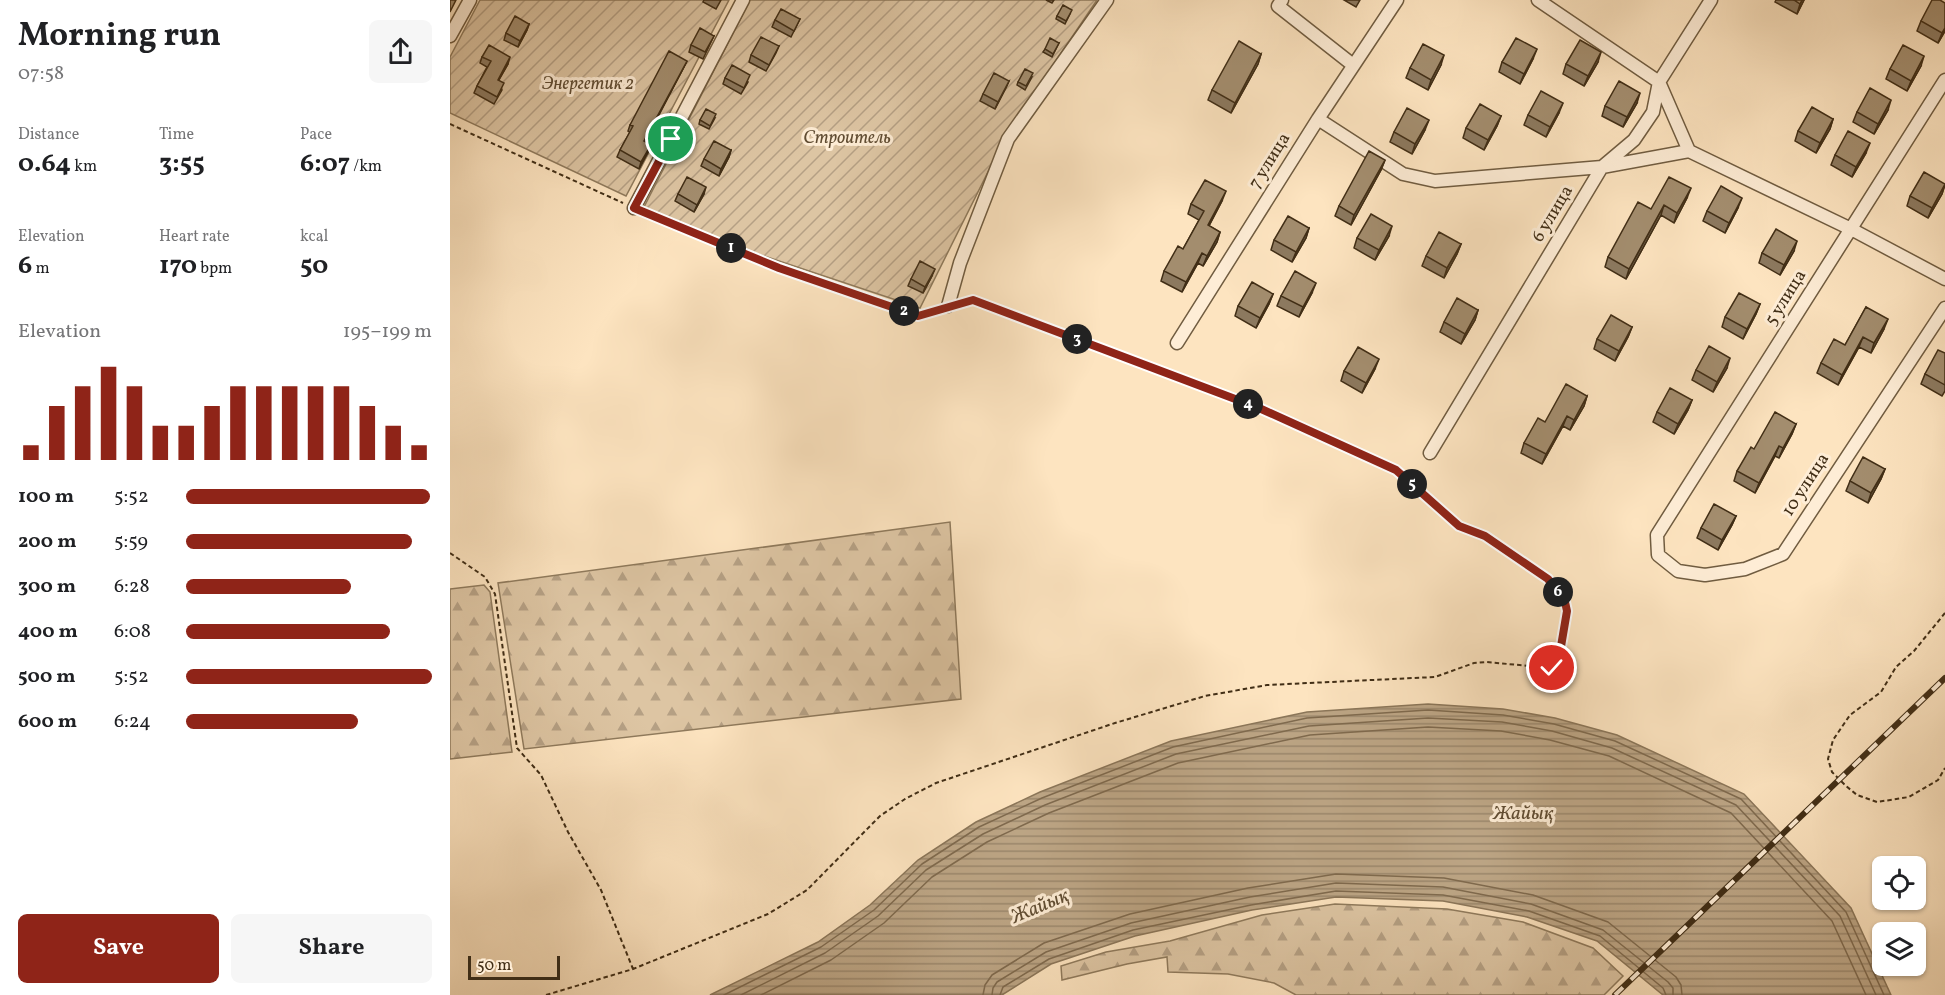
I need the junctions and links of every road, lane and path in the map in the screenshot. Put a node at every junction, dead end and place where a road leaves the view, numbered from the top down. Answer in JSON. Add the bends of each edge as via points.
{"nodes":[{"id":1,"x":470,"y":0,"type":"edge"},
{"id":2,"x":743,"y":0,"type":"edge"},
{"id":3,"x":1107,"y":0,"type":"edge"},
{"id":4,"x":1282,"y":0,"type":"edge"},
{"id":5,"x":1397,"y":0,"type":"edge"},
{"id":6,"x":1538,"y":0,"type":"edge"},
{"id":7,"x":1712,"y":0,"type":"edge"},
{"id":8,"x":1557,"y":5,"type":"edge"},
{"id":9,"x":450,"y":36,"type":"edge"},
{"id":10,"x":1353,"y":65,"type":"junction"},
{"id":11,"x":1945,"y":80,"type":"edge"},
{"id":12,"x":1659,"y":82,"type":"junction"},
{"id":13,"x":1318,"y":118,"type":"junction"},
{"id":14,"x":450,"y":124,"type":"edge"},
{"id":15,"x":1689,"y":151,"type":"junction"},
{"id":16,"x":1602,"y":167,"type":"junction"},
{"id":17,"x":634,"y":208,"type":"junction"},
{"id":18,"x":1851,"y":229,"type":"junction"},
{"id":19,"x":1945,"y":279,"type":"edge"},
{"id":20,"x":948,"y":306,"type":"junction"},
{"id":21,"x":1945,"y":308,"type":"edge"},
{"id":22,"x":1178,"y":343,"type":"dead end"},
{"id":23,"x":1430,"y":453,"type":"dead end"},
{"id":24,"x":1657,"y":535,"type":"joint"},
{"id":25,"x":450,"y":553,"type":"edge"},
{"id":26,"x":1945,"y":613,"type":"edge"},
{"id":27,"x":1945,"y":768,"type":"edge"},
{"id":28,"x":633,"y":969,"type":"junction"},
{"id":29,"x":546,"y":995,"type":"edge"}],
"edges":[{"from":1,"to":9,"type":"street"},
{"from":2,"to":17,"type":"street"},
{"from":3,"to":20,"type":"street","via":[[1008,139],[960,263]]},
{"from":4,"to":10,"type":"street","via":[[1278,6]]},
{"from":5,"to":10,"type":"street","name":"7 улица"},
{"from":6,"to":8,"type":"street"},
{"from":7,"to":12,"type":"street","name":"6 улица"},
{"from":8,"to":12,"type":"street"},
{"from":10,"to":13,"type":"street","name":"7 улица"},
{"from":11,"to":18,"type":"street","name":"5 улица"},
{"from":12,"to":15,"type":"street"},
{"from":12,"to":16,"type":"street","name":"6 улица","via":[[1653,112],[1634,140]]},
{"from":13,"to":16,"type":"street","via":[[1403,174],[1435,181]]},
{"from":13,"to":22,"type":"street","name":"7 улица"},
{"from":14,"to":17,"type":"path"},
{"from":15,"to":16,"type":"street"},
{"from":15,"to":18,"type":"street"},
{"from":16,"to":23,"type":"street","name":"6 улица"},
{"from":17,"to":20,"type":"path","via":[[779,268],[918,316]]},
{"from":18,"to":19,"type":"street"},
{"from":18,"to":24,"type":"street","name":"5 улица"},
{"from":20,"to":28,"type":"path","via":[[973,300],[1259,408],[1396,470],[1459,526],[1485,536],[1548,579],[1567,611],[1558,664],[1552,668],[1486,662],[1435,677],[1267,685],[1205,696],[1115,723],[936,783],[880,816],[807,890],[768,914]]},
{"from":21,"to":24,"type":"street","name":"10 улица","via":[[1783,554],[1745,568],[1705,575],[1678,571],[1658,555]]},
{"from":25,"to":28,"type":"path","via":[[485,577],[495,594],[518,748],[541,775],[601,890]]},
{"from":26,"to":27,"type":"path","via":[[1896,667],[1881,692],[1850,715],[1833,740],[1828,759],[1832,772],[1846,786],[1876,802],[1909,797],[1938,780]]},
{"from":28,"to":29,"type":"path"}]}
